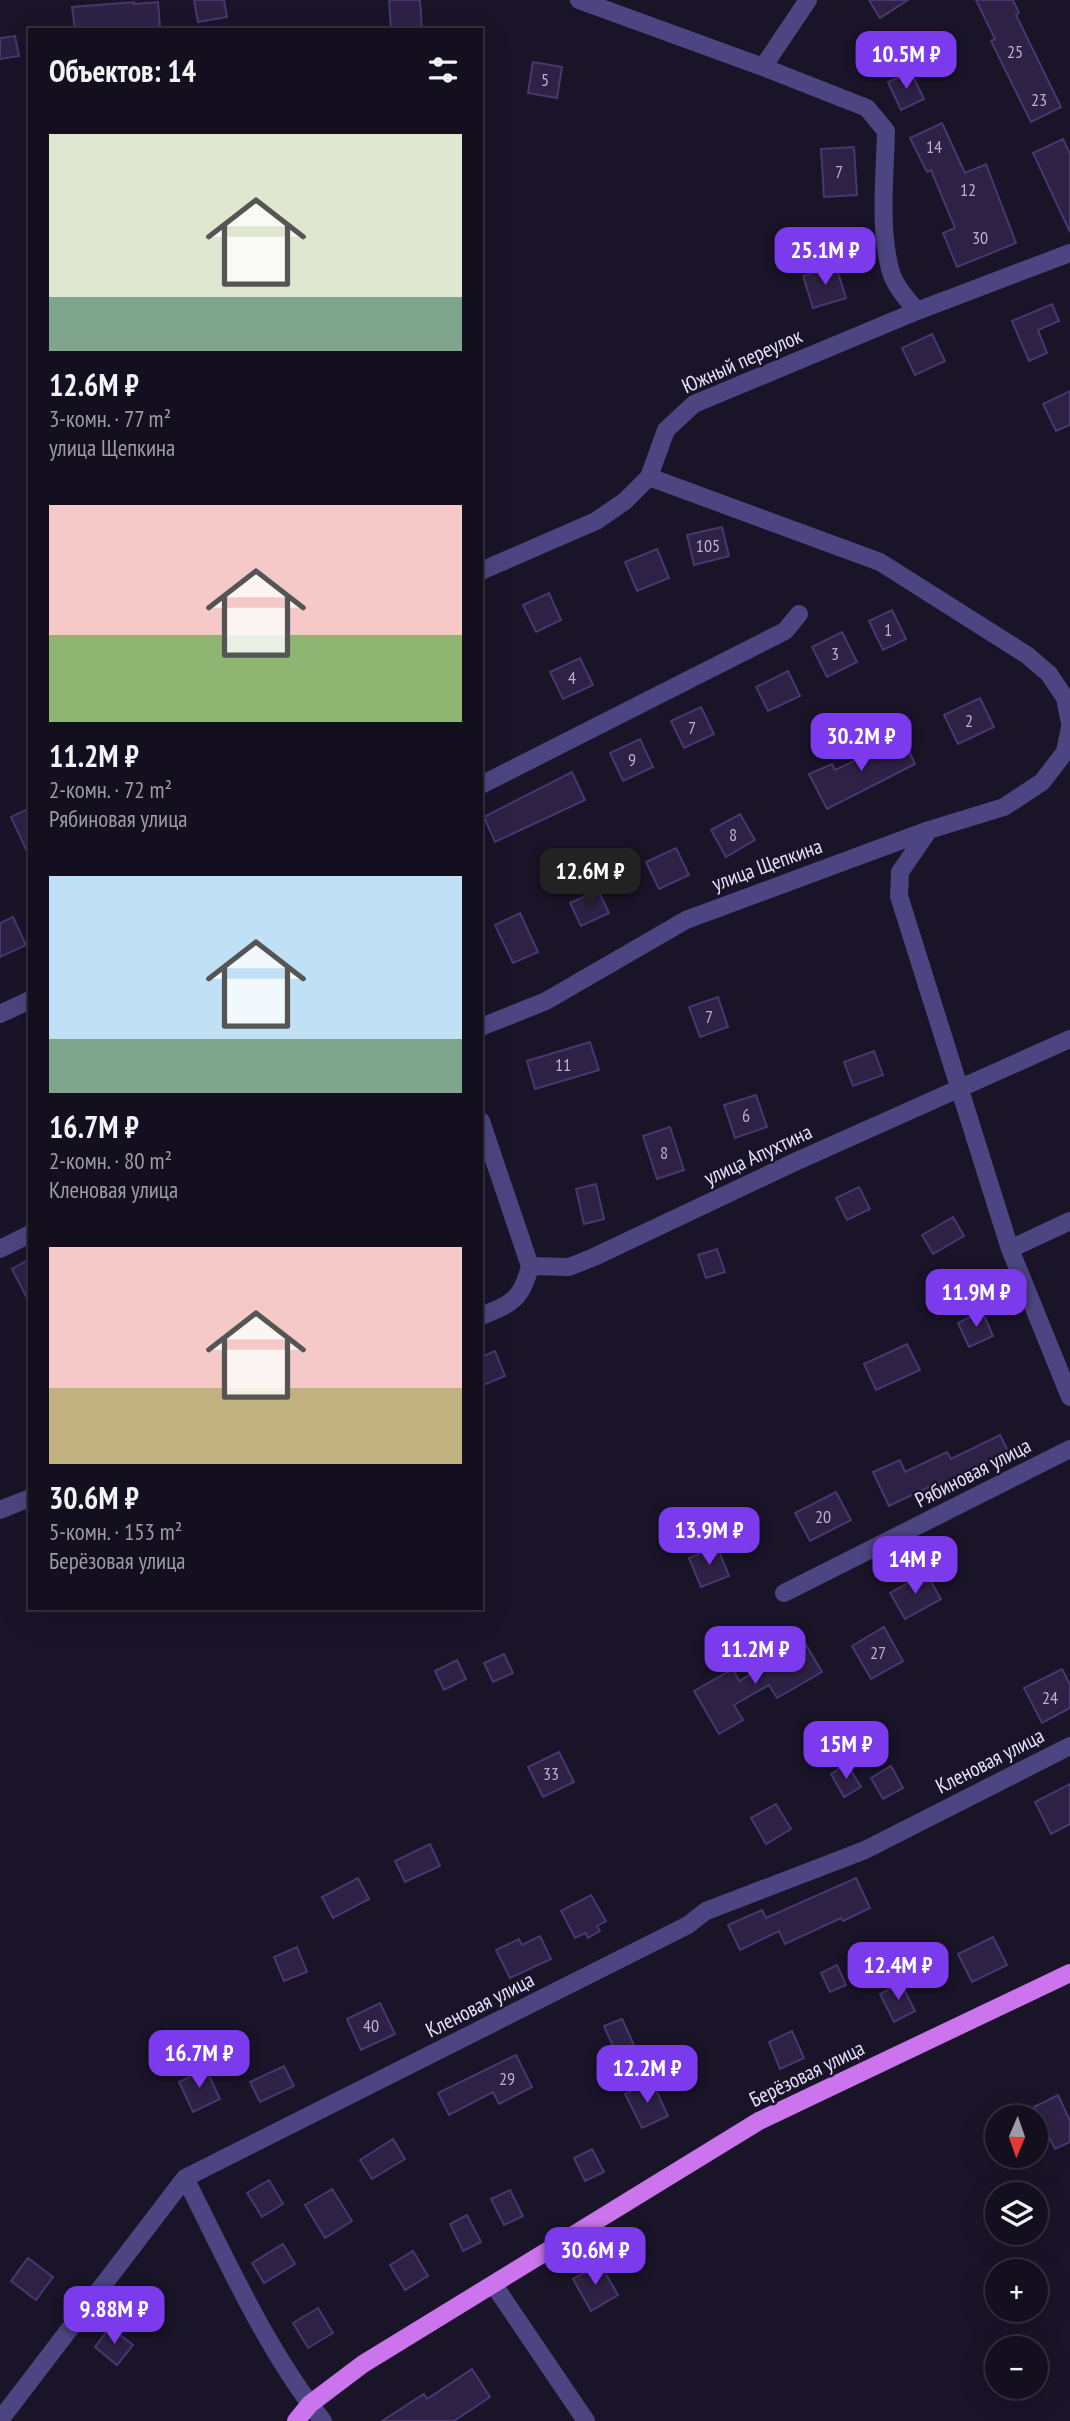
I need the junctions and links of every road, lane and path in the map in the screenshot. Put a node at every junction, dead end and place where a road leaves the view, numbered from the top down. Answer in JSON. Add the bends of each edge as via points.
{"nodes":[{"id":1,"x":579,"y":0,"type":"edge"},
{"id":2,"x":808,"y":0,"type":"edge"},
{"id":3,"x":763,"y":67,"type":"junction"},
{"id":4,"x":1070,"y":253,"type":"edge"},
{"id":5,"x":917,"y":311,"type":"junction"},
{"id":6,"x":649,"y":477,"type":"junction"},
{"id":7,"x":483,"y":570,"type":"edge"},
{"id":8,"x":799,"y":614,"type":"dead end"},
{"id":9,"x":1070,"y":725,"type":"edge"},
{"id":10,"x":483,"y":784,"type":"edge"},
{"id":11,"x":929,"y":830,"type":"junction"},
{"id":12,"x":28,"y":1001,"type":"edge"},
{"id":13,"x":0,"y":1014,"type":"edge"},
{"id":14,"x":483,"y":1026,"type":"edge"},
{"id":15,"x":1070,"y":1039,"type":"edge"},
{"id":16,"x":959,"y":1089,"type":"junction"},
{"id":17,"x":483,"y":1127,"type":"edge"},
{"id":18,"x":1070,"y":1221,"type":"edge"},
{"id":19,"x":28,"y":1235,"type":"edge"},
{"id":20,"x":0,"y":1249,"type":"edge"},
{"id":21,"x":1010,"y":1249,"type":"junction"},
{"id":22,"x":530,"y":1266,"type":"junction"},
{"id":23,"x":483,"y":1315,"type":"edge"},
{"id":24,"x":1070,"y":1397,"type":"edge"},
{"id":25,"x":1070,"y":1449,"type":"edge"},
{"id":26,"x":28,"y":1499,"type":"edge"},
{"id":27,"x":0,"y":1510,"type":"edge"},
{"id":28,"x":784,"y":1593,"type":"dead end"},
{"id":29,"x":1070,"y":1746,"type":"edge"},
{"id":30,"x":1070,"y":1973,"type":"edge"},
{"id":31,"x":185,"y":2178,"type":"junction"},
{"id":32,"x":494,"y":2285,"type":"junction"},
{"id":33,"x":310,"y":2404,"type":"junction"},
{"id":34,"x":0,"y":2420,"type":"edge"},
{"id":35,"x":296,"y":2421,"type":"edge"},
{"id":36,"x":323,"y":2421,"type":"edge"},
{"id":37,"x":586,"y":2421,"type":"edge"}],
"edges":[{"from":1,"to":3,"type":"street"},
{"from":2,"to":3,"type":"street"},
{"from":3,"to":5,"type":"street","via":[[867,108],[886,131],[884,216],[891,270]]},
{"from":4,"to":5,"type":"street","name":"Южный переулок"},
{"from":5,"to":6,"type":"street","name":"Южный переулок","via":[[694,404],[666,430]]},
{"from":6,"to":7,"type":"street","name":"Южный переулок","via":[[596,521]]},
{"from":6,"to":9,"type":"street","via":[[880,562],[1034,661],[1065,698]]},
{"from":8,"to":10,"type":"street","via":[[785,631]]},
{"from":9,"to":11,"type":"street","name":"улица Щепкина","via":[[1065,752],[1042,782],[1004,807]]},
{"from":11,"to":14,"type":"street","name":"улица Щепкина","via":[[686,920],[546,1001]]},
{"from":11,"to":16,"type":"street","via":[[900,872],[899,896]]},
{"from":12,"to":13,"type":"street"},
{"from":15,"to":16,"type":"street","name":"улица Апухтина"},
{"from":16,"to":21,"type":"street"},
{"from":16,"to":22,"type":"street","name":"улица Апухтина","via":[[594,1257],[569,1267]]},
{"from":17,"to":22,"type":"street"},
{"from":18,"to":21,"type":"street"},
{"from":19,"to":20,"type":"street"},
{"from":21,"to":24,"type":"street"},
{"from":22,"to":23,"type":"street","via":[[525,1285],[509,1305]]},
{"from":25,"to":28,"type":"street","name":"Рябиновая улица"},
{"from":26,"to":27,"type":"street"},
{"from":29,"to":31,"type":"street","name":"Кленовая улица","via":[[865,1850],[706,1911],[688,1925]]},
{"from":30,"to":32,"type":"main road","name":"Берёзовая улица","via":[[759,2121]]},
{"from":31,"to":33,"type":"street","via":[[255,2315]]},
{"from":31,"to":34,"type":"street","name":"Кленовая улица"},
{"from":32,"to":33,"type":"main road","name":"Берёзовая улица","via":[[363,2364]]},
{"from":32,"to":37,"type":"street"},
{"from":33,"to":35,"type":"main road","name":"Берёзовая улица"},
{"from":33,"to":36,"type":"street"}]}
